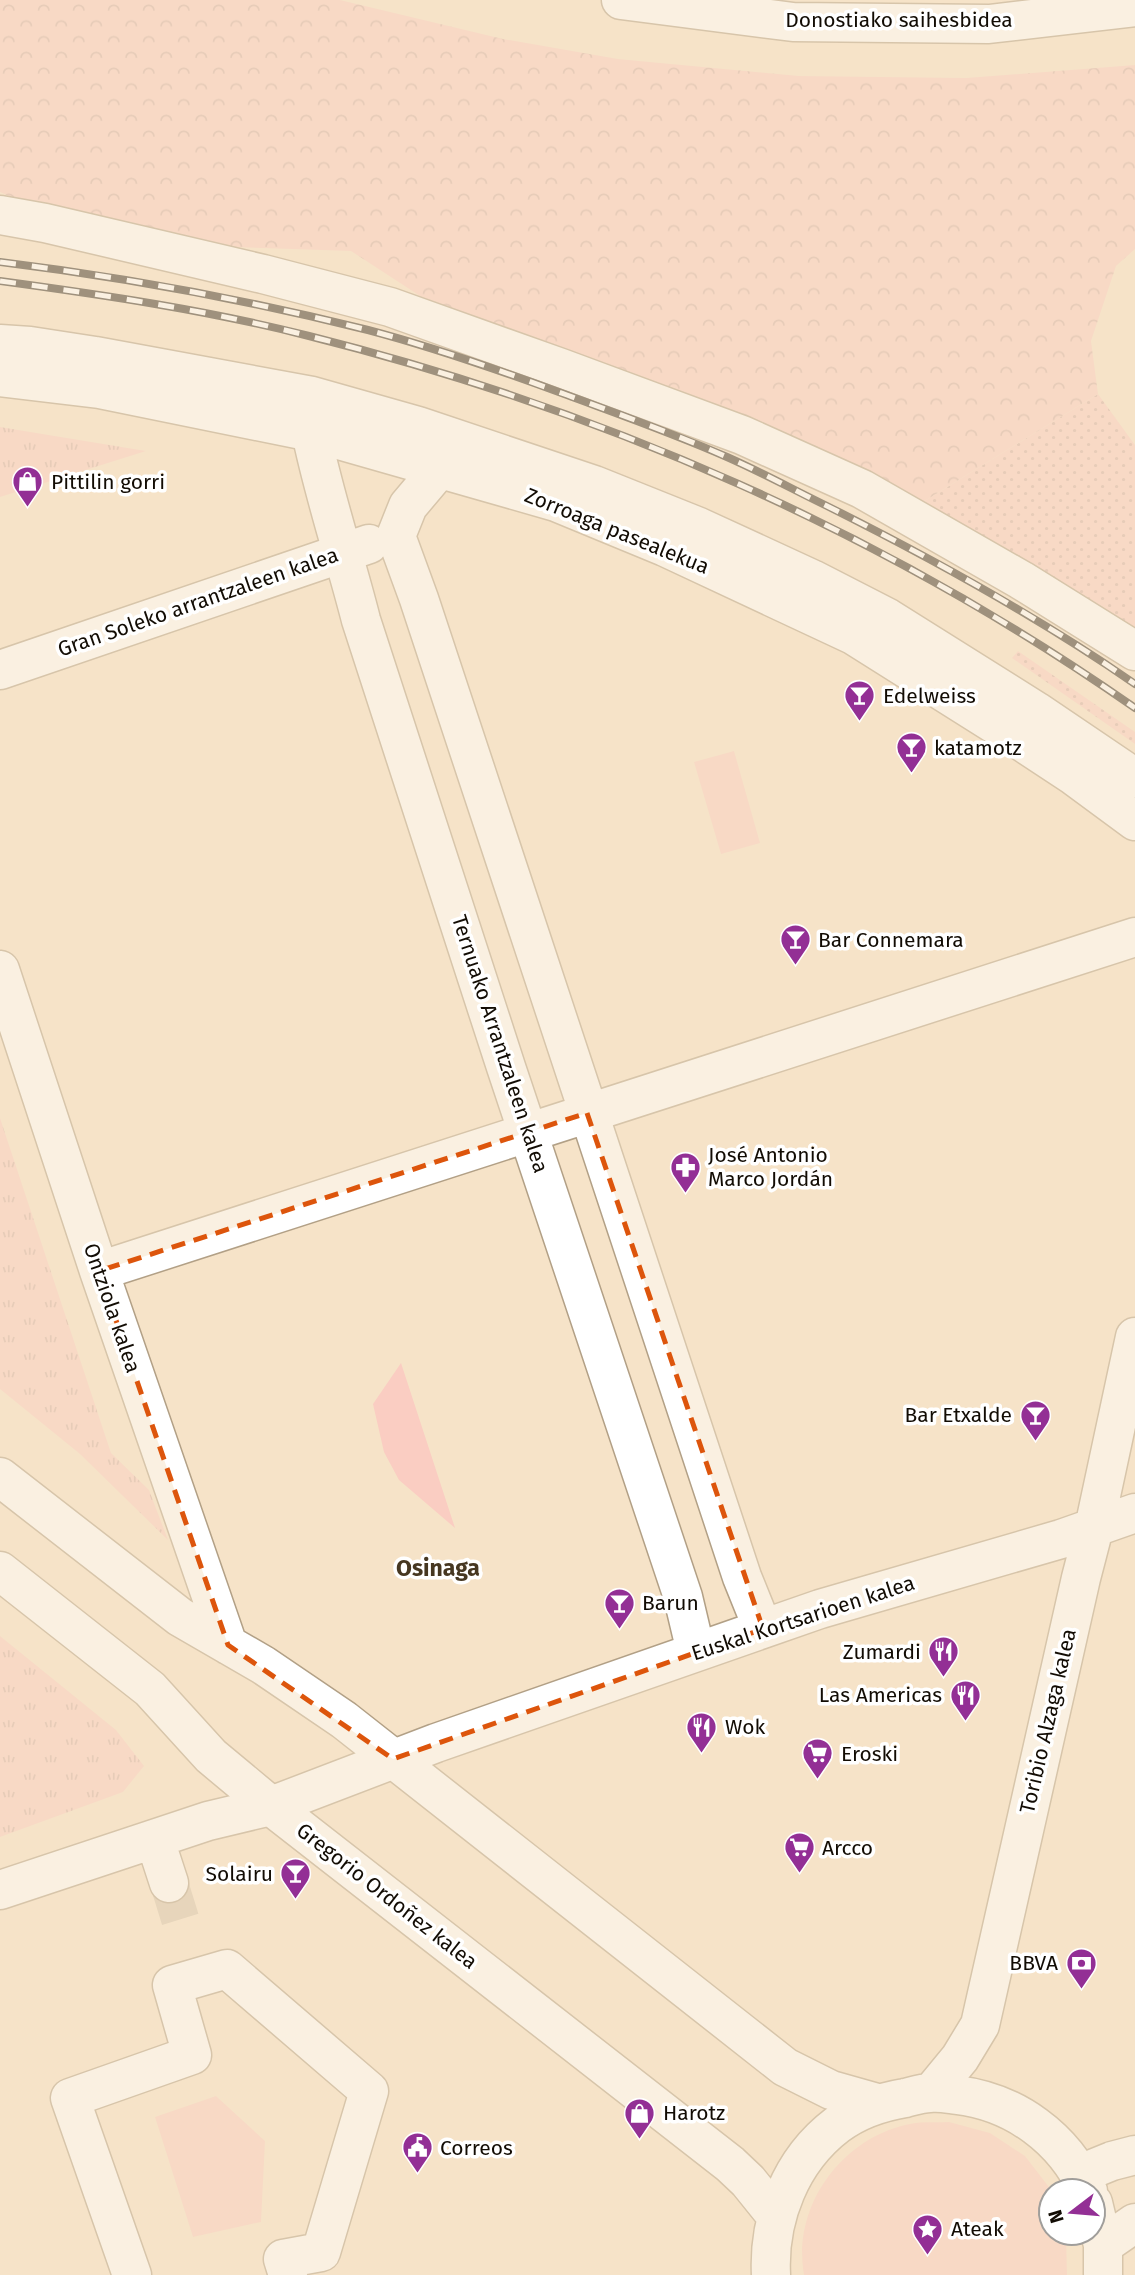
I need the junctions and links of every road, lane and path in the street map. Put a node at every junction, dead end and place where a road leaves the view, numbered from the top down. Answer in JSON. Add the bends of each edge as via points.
{"nodes":[{"id":1,"x":621,"y":0,"type":"edge"},
{"id":2,"x":1135,"y":7,"type":"edge"},
{"id":3,"x":0,"y":215,"type":"edge"},
{"id":4,"x":0,"y":344,"type":"edge"},
{"id":5,"x":0,"y":377,"type":"edge"},
{"id":6,"x":311,"y":432,"type":"junction"},
{"id":7,"x":440,"y":468,"type":"junction"},
{"id":8,"x":396,"y":536,"type":"junction"},
{"id":9,"x":344,"y":552,"type":"junction"},
{"id":10,"x":1135,"y":651,"type":"edge"},
{"id":11,"x":0,"y":670,"type":"edge"},
{"id":12,"x":1135,"y":778,"type":"edge"},
{"id":13,"x":1135,"y":821,"type":"edge"},
{"id":14,"x":1135,"y":937,"type":"edge"},
{"id":15,"x":0,"y":970,"type":"edge"},
{"id":16,"x":587,"y":1114,"type":"junction"},
{"id":17,"x":529,"y":1132,"type":"junction"},
{"id":18,"x":99,"y":1271,"type":"junction"},
{"id":19,"x":1135,"y":1337,"type":"edge"},
{"id":20,"x":0,"y":1477,"type":"edge"},
{"id":21,"x":1135,"y":1513,"type":"edge"},
{"id":22,"x":1094,"y":1528,"type":"junction"},
{"id":23,"x":0,"y":1571,"type":"edge"},
{"id":24,"x":764,"y":1629,"type":"junction"},
{"id":25,"x":228,"y":1645,"type":"junction"},
{"id":26,"x":696,"y":1652,"type":"junction"},
{"id":27,"x":473,"y":1730,"type":"junction"},
{"id":28,"x":211,"y":1756,"type":"junction"},
{"id":29,"x":380,"y":1757,"type":"junction"},
{"id":30,"x":271,"y":1806,"type":"junction"},
{"id":31,"x":462,"y":1812,"type":"junction"},
{"id":32,"x":163,"y":1837,"type":"junction"},
{"id":33,"x":169,"y":1884,"type":"tunnel mouth"},
{"id":34,"x":0,"y":1890,"type":"edge"},
{"id":35,"x":932,"y":2092,"type":"junction"},
{"id":36,"x":877,"y":2103,"type":"junction"},
{"id":37,"x":1135,"y":2155,"type":"edge"},
{"id":38,"x":1079,"y":2177,"type":"edge"},
{"id":39,"x":1098,"y":2177,"type":"edge"},
{"id":40,"x":777,"y":2217,"type":"junction"},
{"id":41,"x":1135,"y":2223,"type":"edge"},
{"id":42,"x":1103,"y":2260,"type":"edge"},
{"id":43,"x":770,"y":2274,"type":"edge"},
{"id":44,"x":132,"y":2275,"type":"edge"},
{"id":45,"x":288,"y":2275,"type":"edge"}],
"edges":[{"from":1,"to":2,"type":"main road","name":"Donostiako saihesbidea","via":[[793,22],[989,23]]},
{"from":3,"to":10,"type":"main road","via":[[390,307],[742,435],[862,489]]},
{"from":4,"to":12,"type":"main road","name":"Zorroaga pasealekua","via":[[95,356],[312,396],[457,438],[594,485],[699,527],[888,618]]},
{"from":5,"to":6,"type":"main road","name":"Zorroaga pasealekua","via":[[99,389]]},
{"from":6,"to":7,"type":"main road","name":"Zorroaga pasealekua"},
{"from":6,"to":9,"type":"main road","name":"Ternuako Arrantzaleen kalea"},
{"from":7,"to":8,"type":"main road","via":[[408,506]]},
{"from":7,"to":13,"type":"main road","name":"Zorroaga pasealekua","via":[[556,502],[853,635],[1064,769]]},
{"from":8,"to":9,"type":"main road","name":"Gran Soleko arrantzaleen kalea"},
{"from":8,"to":16,"type":"main road"},
{"from":9,"to":11,"type":"main road","name":"Gran Soleko arrantzaleen kalea"},
{"from":9,"to":17,"type":"main road","name":"Ternuako Arrantzaleen kalea","via":[[361,620]]},
{"from":14,"to":16,"type":"main road"},
{"from":15,"to":18,"type":"main road","name":"Ontziola kalea"},
{"from":16,"to":17,"type":"main road"},
{"from":16,"to":24,"type":"main road","via":[[742,1577]]},
{"from":17,"to":18,"type":"main road"},
{"from":17,"to":26,"type":"main road","name":"Ternuako Arrantzaleen kalea","via":[[683,1597]]},
{"from":18,"to":25,"type":"main road","name":"Ontziola kalea"},
{"from":19,"to":22,"type":"main road","name":"Toribio Alzaga kalea"},
{"from":20,"to":25,"type":"main road","via":[[180,1617]]},
{"from":21,"to":22,"type":"main road","name":"Euskal Kortsarioen kalea"},
{"from":22,"to":24,"type":"main road","name":"Euskal Kortsarioen kalea"},
{"from":22,"to":35,"type":"main road","name":"Toribio Alzaga kalea","via":[[980,2025]]},
{"from":23,"to":28,"type":"main road","name":"Gregorio Ordoñez kalea","via":[[150,1689]]},
{"from":24,"to":26,"type":"main road","name":"Euskal Kortsarioen kalea"},
{"from":25,"to":29,"type":"main road","via":[[320,1703]]},
{"from":26,"to":27,"type":"main road","name":"Euskal Kortsarioen kalea"},
{"from":27,"to":29,"type":"main road","name":"Euskal Kortsarioen kalea"},
{"from":27,"to":31,"type":"main road","via":[[454,1754],[450,1768],[454,1799]]},
{"from":28,"to":30,"type":"main road","name":"Gregorio Ordoñez kalea"},
{"from":28,"to":32,"type":"main road","name":"Euskal Kortsarioen kalea","via":[[212,1773],[204,1795],[195,1810]]},
{"from":29,"to":30,"type":"main road","name":"Euskal Kortsarioen kalea"},
{"from":29,"to":31,"type":"main road"},
{"from":30,"to":32,"type":"main road","name":"Euskal Kortsarioen kalea"},
{"from":30,"to":40,"type":"main road","name":"Gregorio Ordoñez kalea","via":[[730,2164]]},
{"from":31,"to":36,"type":"main road","via":[[785,2067],[831,2090]]},
{"from":32,"to":33,"type":"main road"},
{"from":32,"to":34,"type":"main road","name":"Euskal Kortsarioen kalea"},
{"from":35,"to":36,"type":"main road"},
{"from":35,"to":38,"type":"main road","via":[[980,2098],[1020,2114],[1054,2140]]},
{"from":36,"to":40,"type":"main road","via":[[837,2125],[804,2158]]},
{"from":37,"to":39,"type":"main road","via":[[1112,2161]]},
{"from":40,"to":43,"type":"main road"},
{"from":41,"to":42,"type":"main road"},
{"from":44,"to":45,"type":"main road","via":[[70,2098],[192,2055],[172,1985],[227,1969],[369,2091],[321,2252],[283,2259]]}]}
